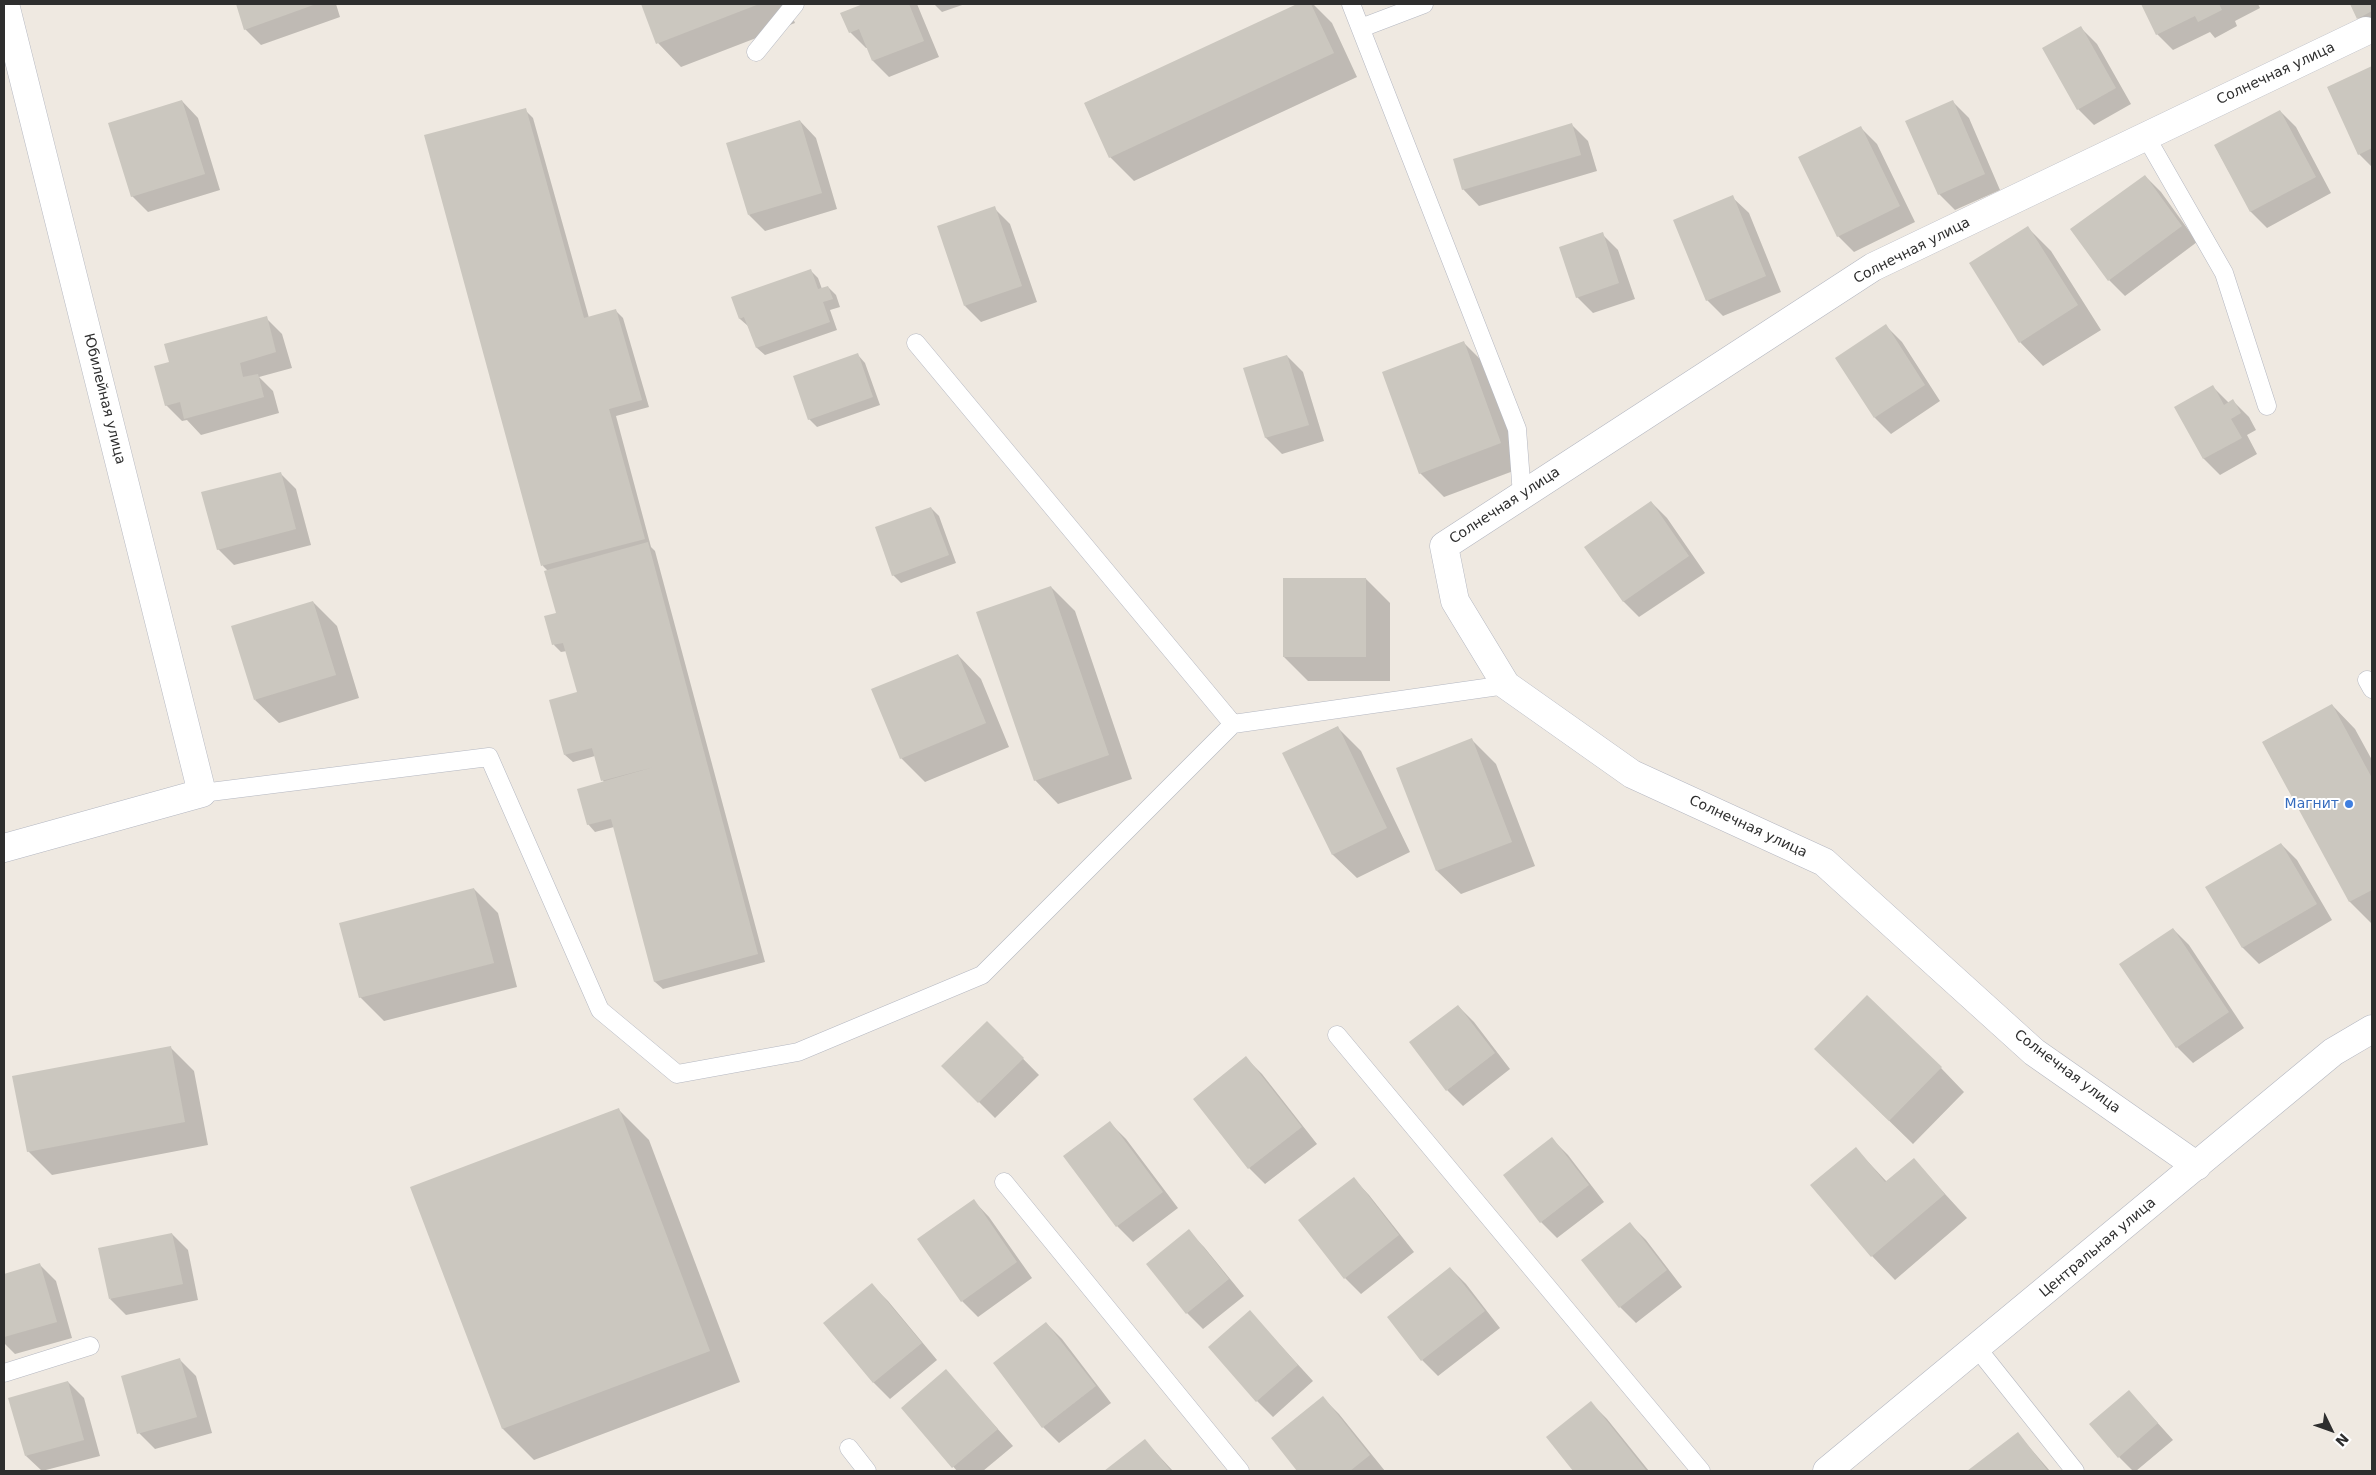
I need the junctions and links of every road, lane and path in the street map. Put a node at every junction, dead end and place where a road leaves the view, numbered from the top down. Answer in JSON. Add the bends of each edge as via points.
{"nodes":[{"id":1,"x":5,"y":4,"type":"edge"},
{"id":2,"x":795,"y":4,"type":"edge"},
{"id":3,"x":1352,"y":4,"type":"edge"},
{"id":4,"x":1424,"y":4,"type":"edge"},
{"id":5,"x":1361,"y":28,"type":"junction"},
{"id":6,"x":2366,"y":31,"type":"dead end"},
{"id":7,"x":10,"y":52,"type":"edge"},
{"id":8,"x":756,"y":52,"type":"dead end"},
{"id":9,"x":2145,"y":135,"type":"junction"},
{"id":10,"x":916,"y":343,"type":"dead end"},
{"id":11,"x":2267,"y":406,"type":"dead end"},
{"id":12,"x":1522,"y":495,"type":"junction"},
{"id":13,"x":1506,"y":685,"type":"junction"},
{"id":14,"x":1233,"y":724,"type":"junction"},
{"id":15,"x":202,"y":794,"type":"junction"},
{"id":16,"x":4,"y":848,"type":"edge"},
{"id":17,"x":2372,"y":1029,"type":"edge"},
{"id":18,"x":1337,"y":1035,"type":"dead end"},
{"id":19,"x":2197,"y":1166,"type":"junction"},
{"id":20,"x":1004,"y":1182,"type":"dead end"},
{"id":21,"x":90,"y":1346,"type":"dead end"},
{"id":22,"x":1977,"y":1348,"type":"junction"},
{"id":23,"x":4,"y":1373,"type":"edge"},
{"id":24,"x":849,"y":1448,"type":"dead end"},
{"id":25,"x":867,"y":1471,"type":"edge"},
{"id":26,"x":1240,"y":1471,"type":"edge"},
{"id":27,"x":1701,"y":1471,"type":"edge"},
{"id":28,"x":1827,"y":1471,"type":"edge"},
{"id":29,"x":2075,"y":1471,"type":"edge"}],
"edges":[{"from":1,"to":7,"type":"street","name":"Юбилейная улица"},
{"from":2,"to":8,"type":"lane"},
{"from":3,"to":5,"type":"lane"},
{"from":4,"to":5,"type":"lane"},
{"from":5,"to":12,"type":"lane","via":[[1517,429]]},
{"from":6,"to":9,"type":"street","name":"Солнечная улица"},
{"from":7,"to":15,"type":"street","name":"Юбилейная улица"},
{"from":9,"to":11,"type":"lane","via":[[2224,273]]},
{"from":9,"to":12,"type":"street","name":"Солнечная улица","via":[[1873,268]]},
{"from":10,"to":14,"type":"lane"},
{"from":12,"to":13,"type":"street","name":"Солнечная улица","via":[[1444,546],[1455,601]]},
{"from":13,"to":14,"type":"lane"},
{"from":13,"to":19,"type":"street","name":"Солнечная улица","via":[[1632,774],[1824,862],[2034,1052]]},
{"from":14,"to":15,"type":"lane","via":[[982,975],[798,1052],[677,1074],[600,1010],[489,757]]},
{"from":15,"to":16,"type":"street"},
{"from":17,"to":19,"type":"street","name":"Центральная улица","via":[[2333,1052]]},
{"from":18,"to":27,"type":"lane"},
{"from":19,"to":22,"type":"street","name":"Центральная улица"},
{"from":20,"to":26,"type":"lane"},
{"from":21,"to":23,"type":"lane"},
{"from":22,"to":28,"type":"street","name":"Центральная улица"},
{"from":22,"to":29,"type":"lane"},
{"from":24,"to":25,"type":"lane"}]}
